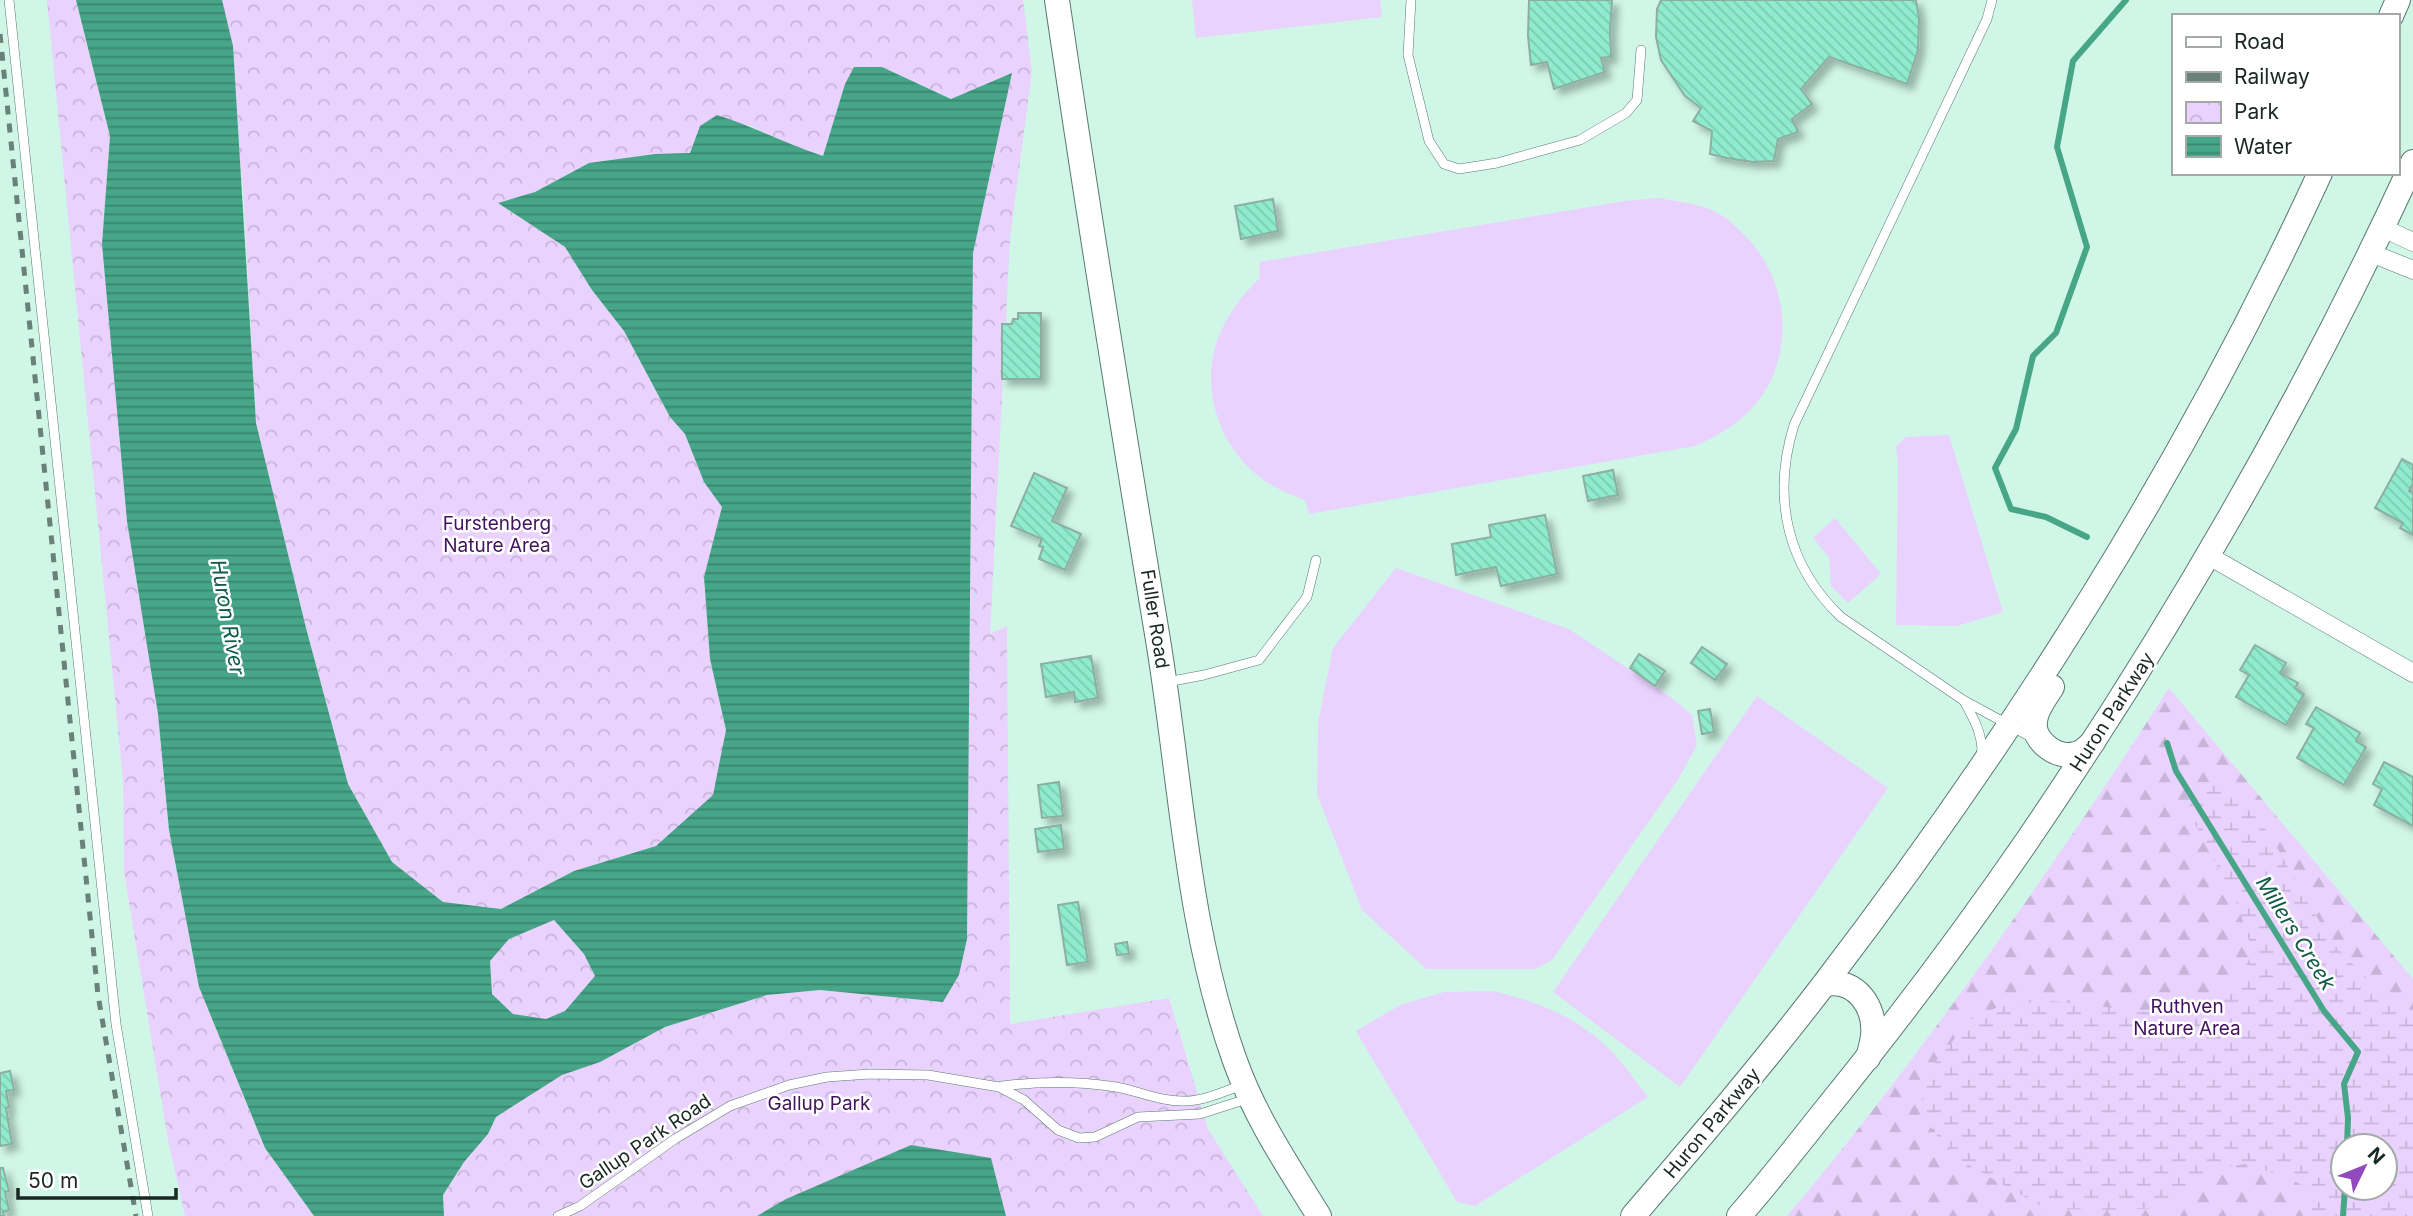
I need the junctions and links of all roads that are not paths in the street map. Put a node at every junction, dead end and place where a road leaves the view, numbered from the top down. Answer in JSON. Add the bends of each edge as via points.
{"nodes":[{"id":1,"x":9,"y":0,"type":"edge"},
{"id":2,"x":1057,"y":0,"type":"edge"},
{"id":3,"x":1411,"y":0,"type":"edge"},
{"id":4,"x":1992,"y":0,"type":"edge"},
{"id":5,"x":1641,"y":50,"type":"dead end"},
{"id":6,"x":2413,"y":162,"type":"edge"},
{"id":7,"x":2319,"y":175,"type":"edge"},
{"id":8,"x":2383,"y":228,"type":"junction"},
{"id":9,"x":2413,"y":242,"type":"edge"},
{"id":10,"x":2371,"y":253,"type":"junction"},
{"id":11,"x":2413,"y":270,"type":"edge"},
{"id":12,"x":2209,"y":556,"type":"junction"},
{"id":13,"x":1316,"y":560,"type":"dead end"},
{"id":14,"x":2094,"y":593,"type":"junction"},
{"id":15,"x":2413,"y":673,"type":"edge"},
{"id":16,"x":1165,"y":682,"type":"junction"},
{"id":17,"x":1964,"y":700,"type":"junction"},
{"id":18,"x":2010,"y":724,"type":"junction"},
{"id":19,"x":2041,"y":742,"type":"junction"},
{"id":20,"x":2094,"y":742,"type":"junction"},
{"id":21,"x":1979,"y":771,"type":"junction"},
{"id":22,"x":1825,"y":984,"type":"junction"},
{"id":23,"x":1868,"y":1058,"type":"junction"},
{"id":24,"x":999,"y":1087,"type":"junction"},
{"id":25,"x":1247,"y":1091,"type":"junction"},
{"id":26,"x":148,"y":1216,"type":"edge"},
{"id":27,"x":558,"y":1216,"type":"edge"},
{"id":28,"x":1319,"y":1216,"type":"edge"},
{"id":29,"x":1633,"y":1216,"type":"edge"},
{"id":30,"x":1739,"y":1216,"type":"edge"}],
"edges":[{"from":1,"to":26,"type":"lane","via":[[114,1011]]},
{"from":2,"to":16,"type":"main road","name":"Fuller Road"},
{"from":3,"to":5,"type":"lane","via":[[1408,55],[1429,141],[1444,164],[1459,169],[1580,140],[1626,113],[1637,100]]},
{"from":4,"to":17,"type":"lane","via":[[1794,425],[1783,490],[1794,548],[1827,604]]},
{"from":6,"to":8,"type":"main road","name":"Huron Parkway"},
{"from":7,"to":14,"type":"main road","name":"Huron Parkway","via":[[2216,381]]},
{"from":8,"to":9,"type":"street"},
{"from":8,"to":10,"type":"main road","name":"Huron Parkway"},
{"from":10,"to":11,"type":"street"},
{"from":10,"to":12,"type":"main road","name":"Huron Parkway"},
{"from":12,"to":15,"type":"street"},
{"from":12,"to":20,"type":"main road","name":"Huron Parkway"},
{"from":13,"to":16,"type":"lane","via":[[1307,597],[1259,660]]},
{"from":14,"to":18,"type":"main road","name":"Huron Parkway"},
{"from":14,"to":19,"type":"main road","via":[[2091,626],[2034,722]]},
{"from":16,"to":25,"type":"main road","name":"Fuller Road","via":[[1195,903],[1216,998]]},
{"from":17,"to":18,"type":"lane"},
{"from":17,"to":21,"type":"lane","via":[[1981,735]]},
{"from":18,"to":19,"type":"lane"},
{"from":18,"to":21,"type":"main road","name":"Huron Parkway"},
{"from":19,"to":20,"type":"main road","via":[[2068,756]]},
{"from":20,"to":23,"type":"main road","name":"Huron Parkway","via":[[1974,918]]},
{"from":21,"to":22,"type":"main road","name":"Huron Parkway"},
{"from":22,"to":23,"type":"main road","via":[[1848,984],[1868,1007],[1873,1036]]},
{"from":22,"to":29,"type":"main road","name":"Huron Parkway"},
{"from":23,"to":30,"type":"main road","name":"Huron Parkway"},
{"from":24,"to":25,"type":"lane","name":"Gallup Park Road","via":[[1043,1081],[1116,1087],[1184,1101]]},
{"from":24,"to":25,"type":"lane","name":"Gallup Park Road","via":[[1024,1100],[1058,1130],[1079,1138],[1095,1137],[1138,1117],[1200,1114]]},
{"from":24,"to":27,"type":"lane","name":"Gallup Park Road","via":[[908,1074],[827,1077],[789,1085],[709,1118],[580,1206]]},
{"from":25,"to":28,"type":"main road","name":"Fuller Road"}]}
